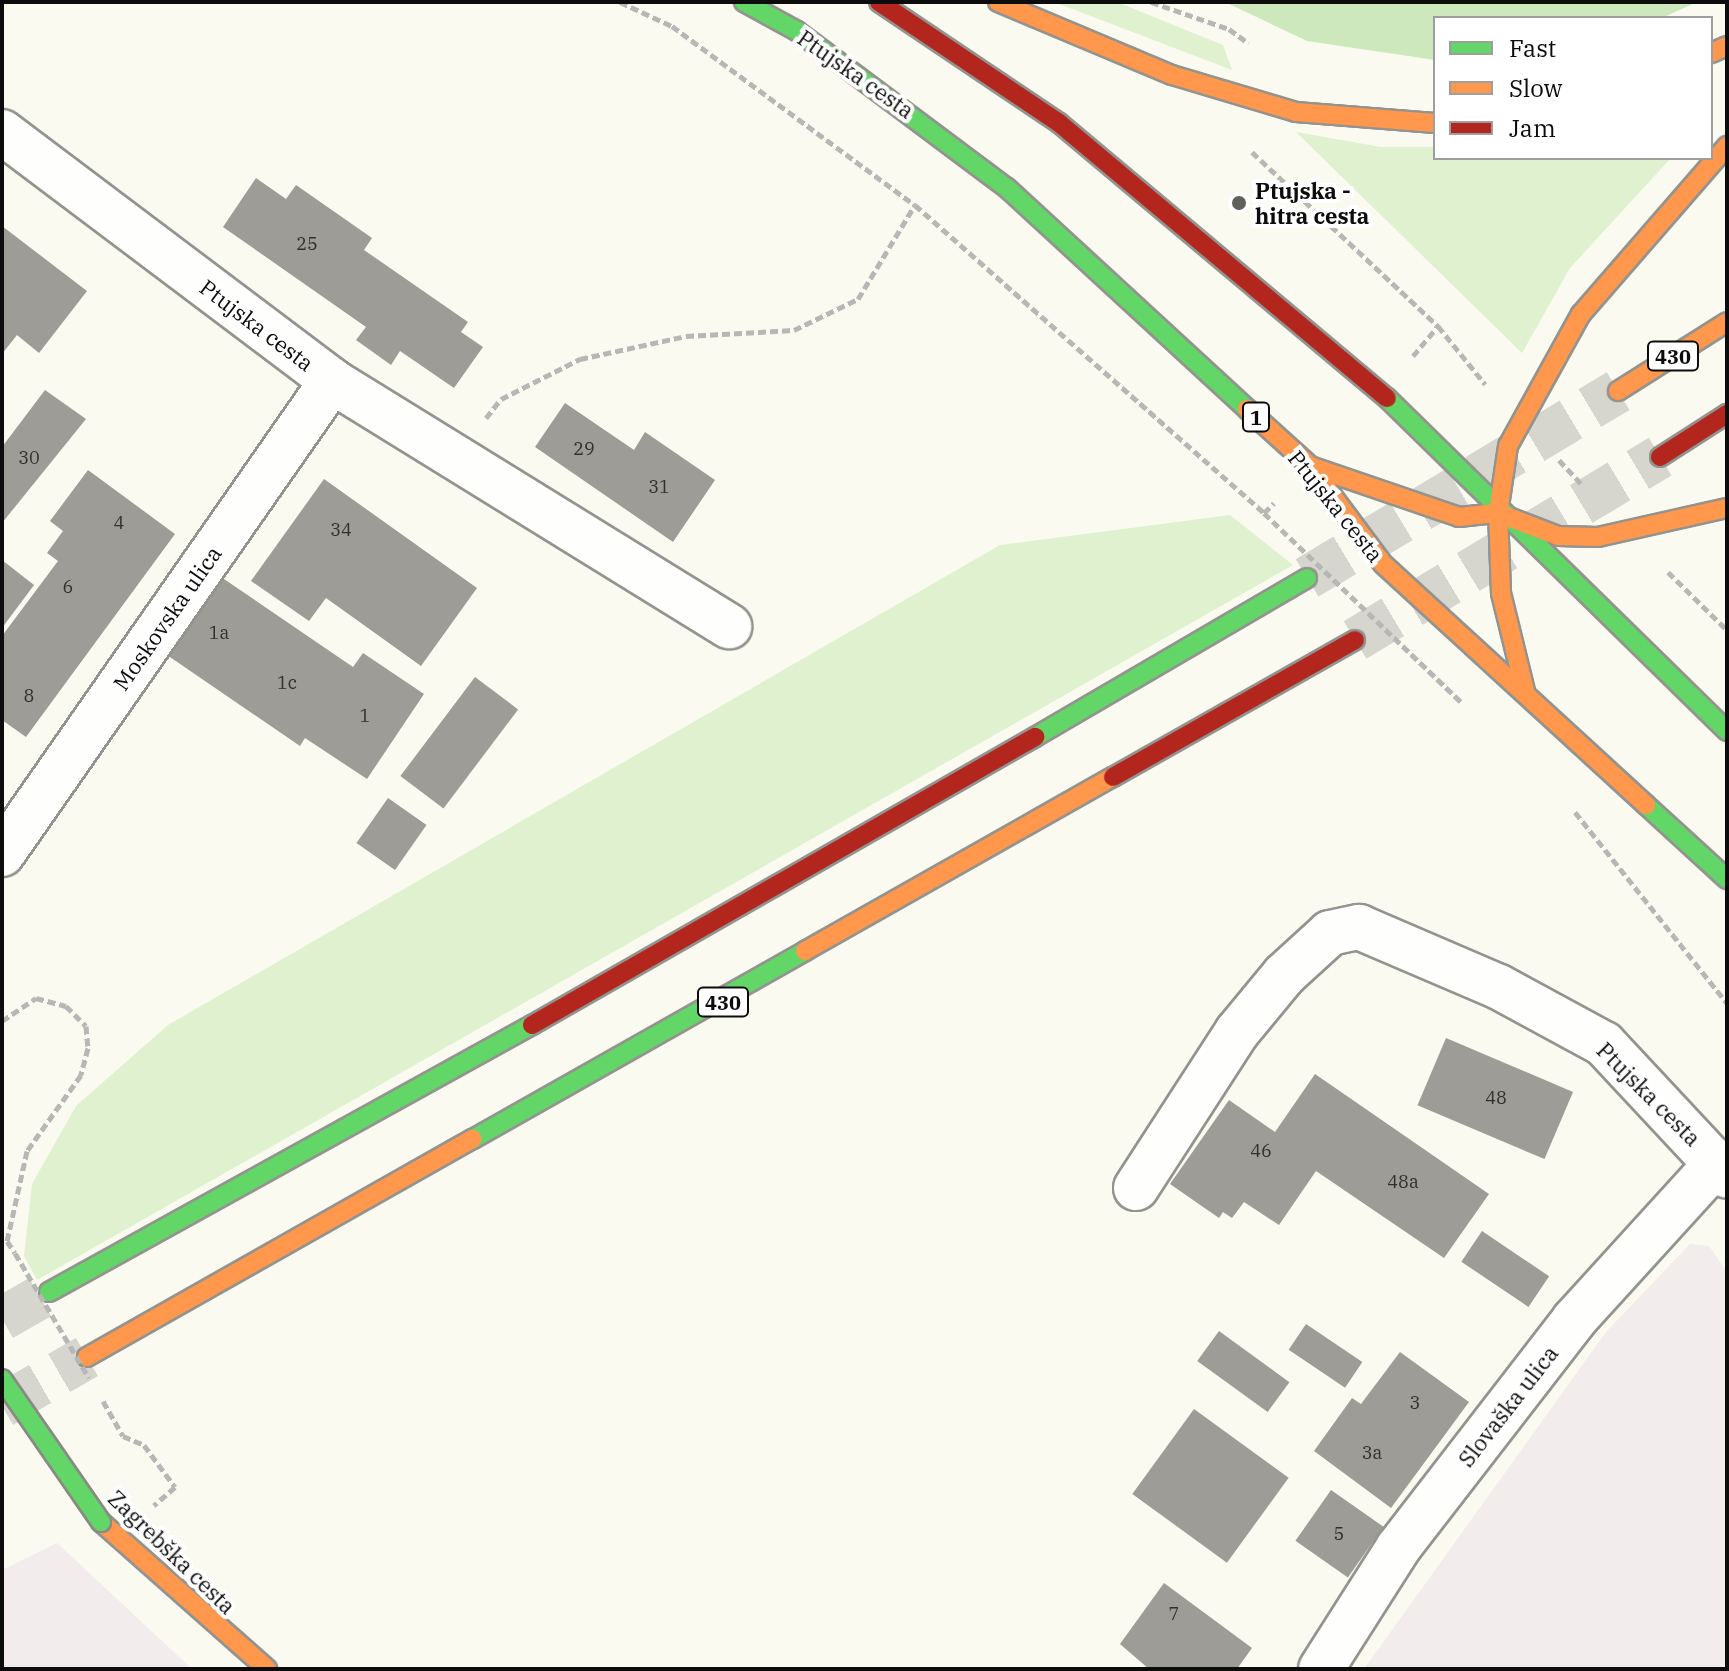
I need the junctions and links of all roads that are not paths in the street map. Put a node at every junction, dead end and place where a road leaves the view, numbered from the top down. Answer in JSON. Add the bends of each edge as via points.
{"nodes":[{"id":1,"x":744,"y":2,"type":"edge"},
{"id":2,"x":879,"y":2,"type":"edge"},
{"id":3,"x":998,"y":2,"type":"edge"},
{"id":4,"x":1433,"y":123,"type":"edge"},
{"id":5,"x":2,"y":132,"type":"edge"},
{"id":6,"x":1727,"y":146,"type":"edge"},
{"id":7,"x":1727,"y":322,"type":"edge"},
{"id":8,"x":332,"y":381,"type":"junction"},
{"id":9,"x":1618,"y":391,"type":"tunnel mouth"},
{"id":10,"x":1727,"y":414,"type":"edge"},
{"id":11,"x":1660,"y":457,"type":"tunnel mouth"},
{"id":12,"x":1310,"y":466,"type":"junction"},
{"id":13,"x":1727,"y":508,"type":"edge"},
{"id":14,"x":1498,"y":513,"type":"junction"},
{"id":15,"x":1307,"y":578,"type":"tunnel mouth"},
{"id":16,"x":729,"y":626,"type":"dead end"},
{"id":17,"x":1355,"y":640,"type":"tunnel mouth"},
{"id":18,"x":1525,"y":691,"type":"junction"},
{"id":19,"x":1727,"y":731,"type":"edge"},
{"id":20,"x":2,"y":854,"type":"edge"},
{"id":21,"x":1727,"y":879,"type":"edge"},
{"id":22,"x":1722,"y":1169,"type":"edge"},
{"id":23,"x":1136,"y":1188,"type":"dead end"},
{"id":24,"x":49,"y":1292,"type":"tunnel mouth"},
{"id":25,"x":87,"y":1357,"type":"tunnel mouth"},
{"id":26,"x":2,"y":1379,"type":"edge"},
{"id":27,"x":267,"y":1669,"type":"edge"},
{"id":28,"x":1321,"y":1669,"type":"edge"}],
"edges":[{"from":1,"to":12,"type":"main road","name":"Ptujska cesta","number":"1","via":[[836,59],[1007,188]]},
{"from":2,"to":14,"type":"main road","via":[[1059,123],[1258,283],[1381,392]]},
{"from":3,"to":4,"type":"main road","via":[[1296,112]]},
{"from":5,"to":8,"type":"street","name":"Ptujska cesta"},
{"from":6,"to":14,"type":"main road","via":[[1581,314],[1519,420]]},
{"from":7,"to":9,"type":"main road","number":"430"},
{"from":8,"to":16,"type":"street","name":"Ptujska cesta"},
{"from":8,"to":20,"type":"street","name":"Moskovska ulica"},
{"from":10,"to":11,"type":"main road"},
{"from":12,"to":14,"type":"main road","via":[[1459,517]]},
{"from":12,"to":18,"type":"main road","name":"Ptujska cesta","number":"1","via":[[1383,564]]},
{"from":13,"to":14,"type":"main road","via":[[1628,532],[1558,536]]},
{"from":14,"to":18,"type":"main road","via":[[1501,593]]},
{"from":14,"to":19,"type":"main road"},
{"from":15,"to":24,"type":"main road","via":[[678,945]]},
{"from":17,"to":25,"type":"main road","number":"430"},
{"from":18,"to":21,"type":"main road","name":"Ptujska cesta","number":"1"},
{"from":22,"to":23,"type":"street","name":"Ptujska cesta","via":[[1604,1044],[1499,987],[1359,927],[1330,933],[1284,975],[1237,1032]]},
{"from":22,"to":28,"type":"street","name":"Slovaška ulica","via":[[1574,1320],[1398,1548]]},
{"from":26,"to":27,"type":"main road","name":"Zagrebška cesta","bridge":true,"via":[[101,1522]]}]}
